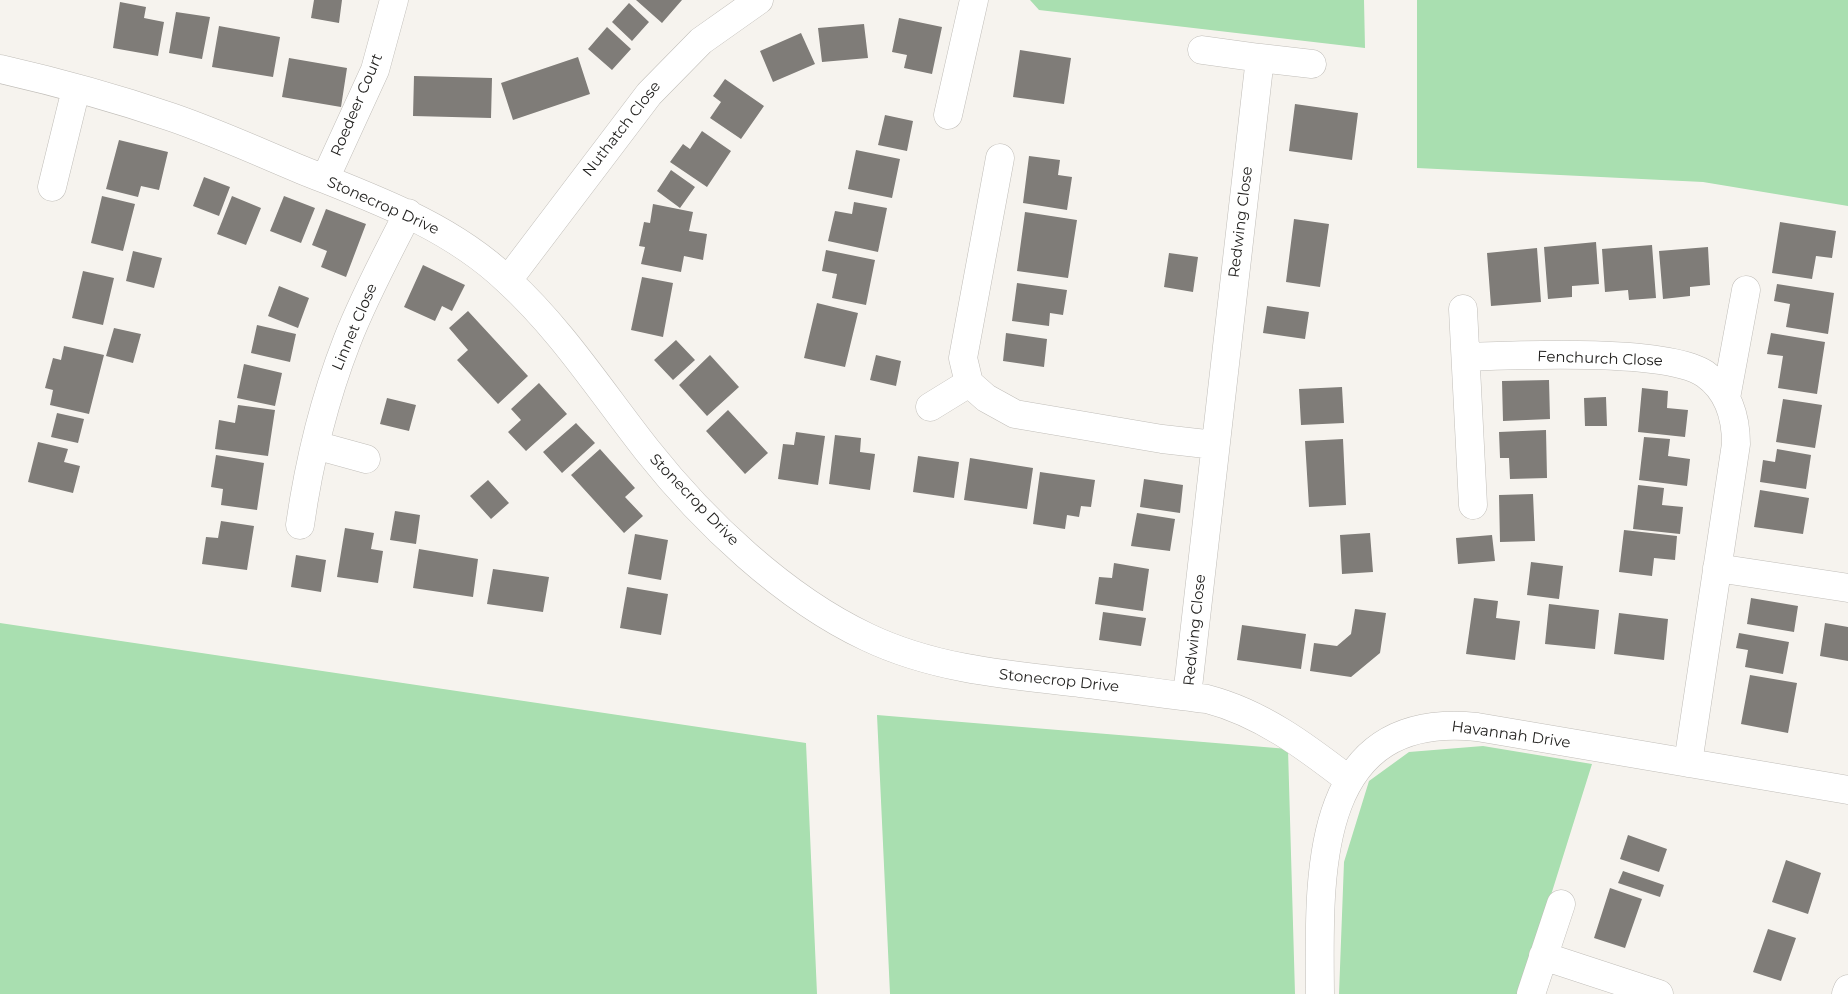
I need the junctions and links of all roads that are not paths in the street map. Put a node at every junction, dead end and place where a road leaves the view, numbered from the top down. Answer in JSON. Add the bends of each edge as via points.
{"nodes":[{"id":1,"x":394,"y":0,"type":"edge"},
{"id":2,"x":759,"y":0,"type":"edge"},
{"id":3,"x":969,"y":1,"type":"edge"},
{"id":4,"x":1202,"y":50,"type":"dead end"},
{"id":5,"x":1260,"y":58,"type":"junction"},
{"id":6,"x":1312,"y":64,"type":"dead end"},
{"id":7,"x":0,"y":69,"type":"edge"},
{"id":8,"x":76,"y":89,"type":"junction"},
{"id":9,"x":948,"y":115,"type":"dead end"},
{"id":10,"x":1000,"y":158,"type":"dead end"},
{"id":11,"x":325,"y":180,"type":"junction"},
{"id":12,"x":52,"y":187,"type":"dead end"},
{"id":13,"x":408,"y":213,"type":"junction"},
{"id":14,"x":508,"y":280,"type":"junction"},
{"id":15,"x":1746,"y":290,"type":"dead end"},
{"id":16,"x":1463,"y":309,"type":"dead end"},
{"id":17,"x":1467,"y":357,"type":"junction"},
{"id":18,"x":970,"y":383,"type":"junction"},
{"id":19,"x":1726,"y":398,"type":"junction"},
{"id":20,"x":930,"y":407,"type":"dead end"},
{"id":21,"x":315,"y":445,"type":"junction"},
{"id":22,"x":1216,"y":445,"type":"junction"},
{"id":23,"x":366,"y":459,"type":"dead end"},
{"id":24,"x":1473,"y":505,"type":"dead end"},
{"id":25,"x":300,"y":525,"type":"dead end"},
{"id":26,"x":1717,"y":568,"type":"junction"},
{"id":27,"x":1848,"y":588,"type":"edge"},
{"id":28,"x":1187,"y":696,"type":"junction"},
{"id":29,"x":1688,"y":763,"type":"junction"},
{"id":30,"x":1349,"y":780,"type":"junction"},
{"id":31,"x":1848,"y":790,"type":"edge"},
{"id":32,"x":1561,"y":904,"type":"dead end"},
{"id":33,"x":1543,"y":956,"type":"junction"},
{"id":34,"x":1848,"y":989,"type":"edge"},
{"id":35,"x":1320,"y":994,"type":"edge"},
{"id":36,"x":1531,"y":994,"type":"edge"},
{"id":37,"x":1659,"y":994,"type":"edge"},
{"id":38,"x":1846,"y":994,"type":"edge"}],
"edges":[{"from":1,"to":11,"type":"street","name":"Roedeer Court","via":[[375,70]]},
{"from":2,"to":14,"type":"street","name":"Nuthatch Close","via":[[701,41],[649,94]]},
{"from":3,"to":9,"type":"street"},
{"from":4,"to":5,"type":"street"},
{"from":5,"to":6,"type":"street"},
{"from":5,"to":22,"type":"street","name":"Redwing Close"},
{"from":7,"to":8,"type":"street","name":"Stonecrop Drive"},
{"from":8,"to":11,"type":"street","name":"Stonecrop Drive","via":[[173,117]]},
{"from":8,"to":12,"type":"street"},
{"from":10,"to":18,"type":"street","via":[[963,358]]},
{"from":11,"to":13,"type":"street","name":"Stonecrop Drive"},
{"from":13,"to":14,"type":"street","name":"Stonecrop Drive","via":[[462,244]]},
{"from":13,"to":21,"type":"street","name":"Linnet Close","via":[[346,341]]},
{"from":14,"to":28,"type":"street","name":"Stonecrop Drive","via":[[532,304],[686,496],[742,550],[822,612],[873,640],[940,663],[987,673]]},
{"from":15,"to":19,"type":"street"},
{"from":16,"to":17,"type":"street"},
{"from":17,"to":19,"type":"street","name":"Fenchurch Close","via":[[1578,356],[1675,362],[1704,373]]},
{"from":17,"to":24,"type":"street"},
{"from":18,"to":20,"type":"street"},
{"from":18,"to":22,"type":"street","via":[[986,398],[1015,414]]},
{"from":19,"to":26,"type":"street","name":"Fenchurch Close","via":[[1734,421],[1736,444]]},
{"from":21,"to":23,"type":"street"},
{"from":21,"to":25,"type":"street","name":"Linnet Close","via":[[307,474]]},
{"from":22,"to":28,"type":"street","name":"Redwing Close"},
{"from":26,"to":27,"type":"street"},
{"from":26,"to":29,"type":"street","name":"Fenchurch Close"},
{"from":28,"to":30,"type":"street","name":"Stonecrop Drive","via":[[1230,705],[1254,716],[1315,754]]},
{"from":29,"to":30,"type":"street","name":"Havannah Drive","via":[[1477,727],[1441,725],[1412,730],[1373,750]]},
{"from":29,"to":31,"type":"street","name":"Havannah Drive"},
{"from":30,"to":35,"type":"street","name":"Havannah Drive","via":[[1338,803],[1323,873]]},
{"from":32,"to":33,"type":"street"},
{"from":33,"to":36,"type":"street"},
{"from":33,"to":37,"type":"street"},
{"from":34,"to":38,"type":"street"}]}
